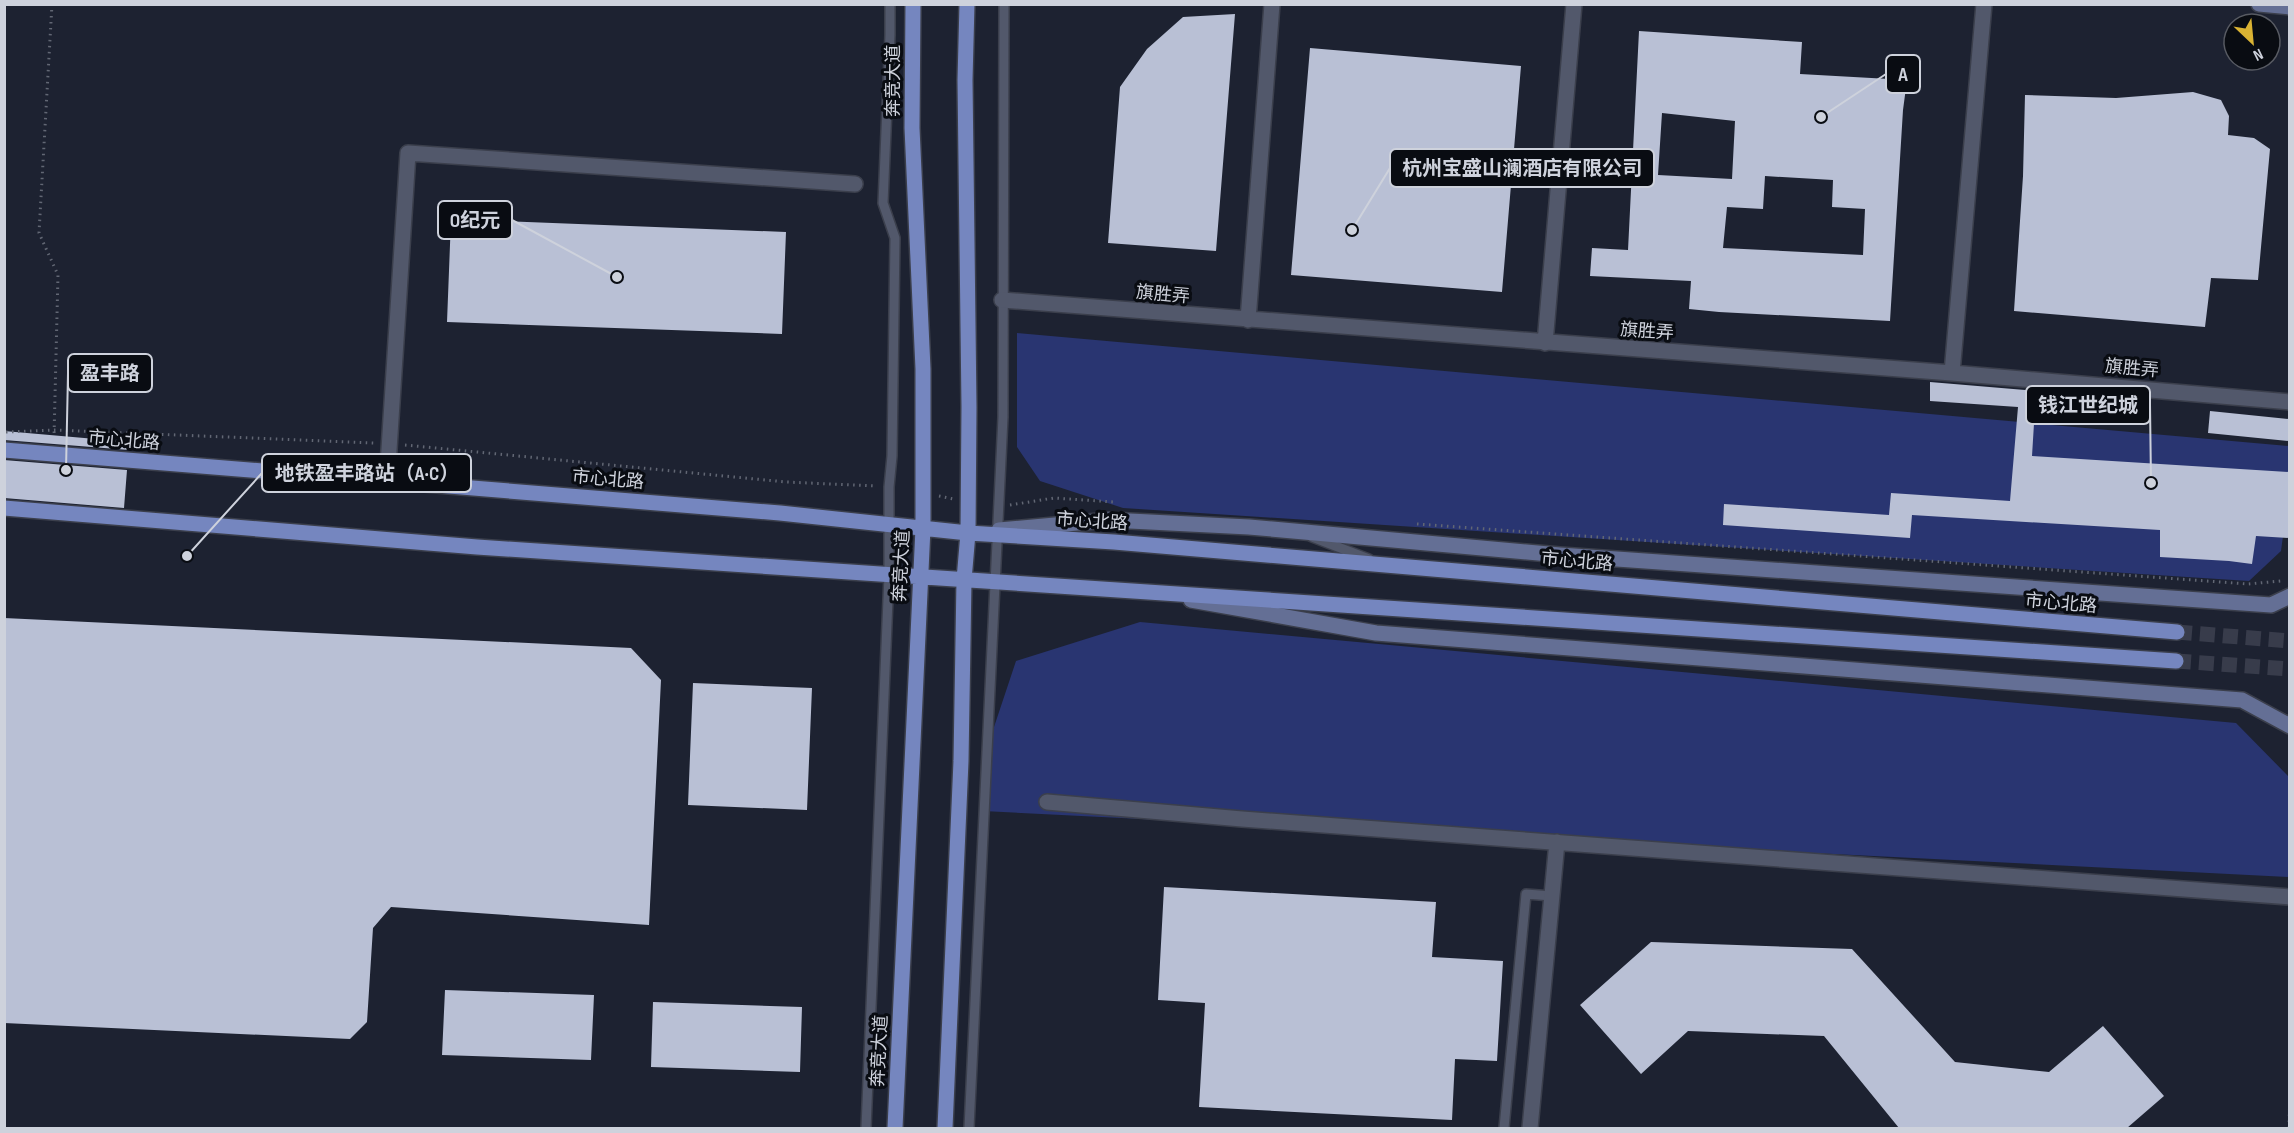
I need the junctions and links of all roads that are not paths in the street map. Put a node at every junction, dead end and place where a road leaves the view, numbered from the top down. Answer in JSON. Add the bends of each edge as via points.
{"nodes":[{"id":1,"x":890,"y":4,"type":"edge"},
{"id":2,"x":913,"y":4,"type":"edge"},
{"id":3,"x":967,"y":4,"type":"edge"},
{"id":4,"x":1004,"y":4,"type":"edge"},
{"id":5,"x":1272,"y":4,"type":"edge"},
{"id":6,"x":1574,"y":4,"type":"edge"},
{"id":7,"x":1984,"y":4,"type":"edge"},
{"id":8,"x":2259,"y":4,"type":"edge"},
{"id":9,"x":2289,"y":7,"type":"edge"},
{"id":10,"x":855,"y":184,"type":"dead end"},
{"id":11,"x":1002,"y":300,"type":"junction"},
{"id":12,"x":1248,"y":320,"type":"junction"},
{"id":13,"x":1545,"y":343,"type":"junction"},
{"id":14,"x":1952,"y":373,"type":"junction"},
{"id":15,"x":2289,"y":402,"type":"edge"},
{"id":16,"x":4,"y":450,"type":"edge"},
{"id":17,"x":387,"y":481,"type":"junction"},
{"id":18,"x":4,"y":508,"type":"edge"},
{"id":19,"x":889,"y":525,"type":"junction"},
{"id":20,"x":922,"y":528,"type":"junction"},
{"id":21,"x":1298,"y":531,"type":"junction"},
{"id":22,"x":968,"y":533,"type":"junction"},
{"id":23,"x":996,"y":533,"type":"junction"},
{"id":24,"x":1383,"y":564,"type":"junction"},
{"id":25,"x":890,"y":574,"type":"junction"},
{"id":26,"x":920,"y":577,"type":"junction"},
{"id":27,"x":964,"y":580,"type":"junction"},
{"id":28,"x":994,"y":582,"type":"junction"},
{"id":29,"x":1144,"y":592,"type":"junction"},
{"id":30,"x":2289,"y":596,"type":"edge"},
{"id":31,"x":2177,"y":632,"type":"tunnel mouth"},
{"id":32,"x":2176,"y":661,"type":"tunnel mouth"},
{"id":33,"x":2289,"y":726,"type":"edge"},
{"id":34,"x":1047,"y":802,"type":"dead end"},
{"id":35,"x":1557,"y":842,"type":"junction"},
{"id":36,"x":1552,"y":896,"type":"junction"},
{"id":37,"x":2289,"y":897,"type":"edge"},
{"id":38,"x":866,"y":1128,"type":"edge"},
{"id":39,"x":895,"y":1128,"type":"edge"},
{"id":40,"x":945,"y":1128,"type":"edge"},
{"id":41,"x":969,"y":1128,"type":"edge"},
{"id":42,"x":1504,"y":1128,"type":"edge"},
{"id":43,"x":1530,"y":1128,"type":"edge"}],
"edges":[{"from":1,"to":19,"type":"lane","via":[[883,203],[895,238]]},
{"from":2,"to":20,"type":"main road","name":"奔竞大道","via":[[912,128],[923,369]]},
{"from":3,"to":22,"type":"main road"},
{"from":4,"to":11,"type":"lane"},
{"from":5,"to":12,"type":"street"},
{"from":6,"to":13,"type":"street"},
{"from":7,"to":14,"type":"street"},
{"from":8,"to":9,"type":"main road"},
{"from":10,"to":17,"type":"street","via":[[408,153]]},
{"from":11,"to":12,"type":"street","name":"旗胜弄"},
{"from":11,"to":23,"type":"lane","via":[[1003,417]]},
{"from":12,"to":13,"type":"street","name":"旗胜弄"},
{"from":13,"to":14,"type":"street","name":"旗胜弄"},
{"from":14,"to":15,"type":"street","name":"旗胜弄"},
{"from":16,"to":17,"type":"main road","name":"市心北路"},
{"from":17,"to":19,"type":"main road","name":"市心北路"},
{"from":18,"to":25,"type":"main road","via":[[477,547]]},
{"from":19,"to":20,"type":"main road","name":"市心北路"},
{"from":19,"to":25,"type":"lane"},
{"from":20,"to":22,"type":"main road","name":"市心北路"},
{"from":20,"to":26,"type":"main road","name":"奔竞大道"},
{"from":21,"to":23,"type":"main road","via":[[1110,520]]},
{"from":21,"to":24,"type":"lane"},
{"from":21,"to":30,"type":"main road","via":[[1560,555],[2271,605]]},
{"from":22,"to":23,"type":"main road","name":"市心北路"},
{"from":22,"to":27,"type":"main road"},
{"from":23,"to":24,"type":"main road","name":"市心北路"},
{"from":23,"to":28,"type":"lane"},
{"from":24,"to":31,"type":"main road","name":"市心北路"},
{"from":25,"to":26,"type":"main road"},
{"from":25,"to":38,"type":"lane"},
{"from":26,"to":27,"type":"main road"},
{"from":26,"to":39,"type":"main road","name":"奔竞大道"},
{"from":27,"to":28,"type":"main road"},
{"from":27,"to":40,"type":"main road","via":[[962,761]]},
{"from":28,"to":29,"type":"main road"},
{"from":28,"to":41,"type":"lane"},
{"from":29,"to":32,"type":"main road"},
{"from":29,"to":33,"type":"main road","via":[[1376,633],[2242,700]]},
{"from":34,"to":35,"type":"street"},
{"from":35,"to":36,"type":"street"},
{"from":35,"to":37,"type":"street"},
{"from":36,"to":42,"type":"lane","via":[[1526,894]]},
{"from":36,"to":43,"type":"street"}]}
